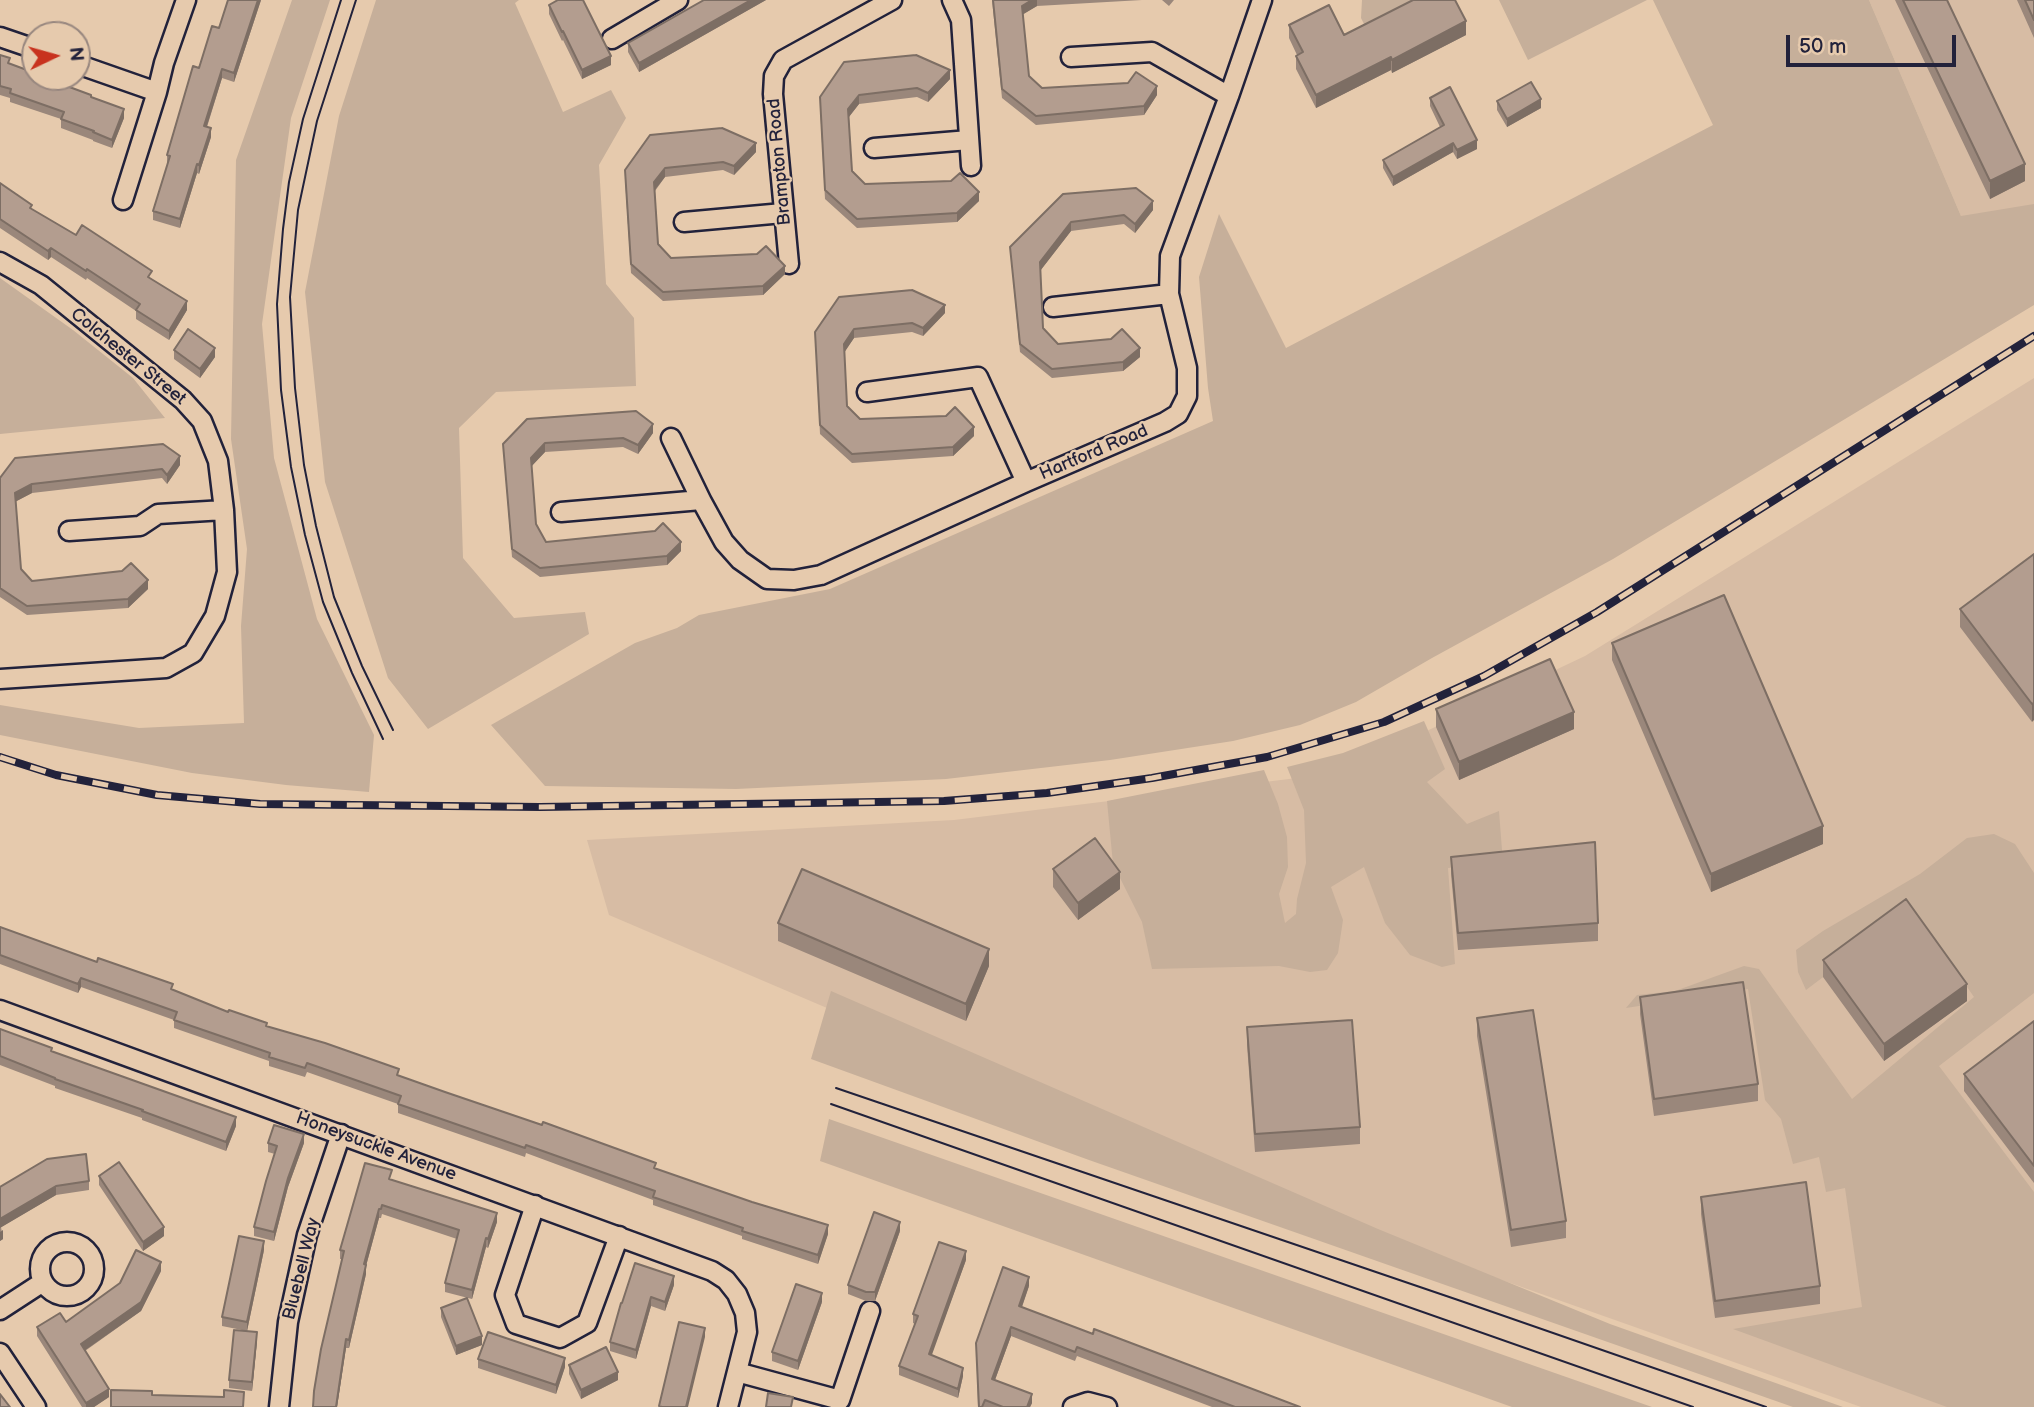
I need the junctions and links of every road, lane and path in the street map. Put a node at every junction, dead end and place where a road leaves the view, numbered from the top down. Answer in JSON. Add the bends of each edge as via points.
{"nodes":[{"id":1,"x":186,"y":0,"type":"edge"},
{"id":2,"x":678,"y":0,"type":"edge"},
{"id":3,"x":892,"y":0,"type":"edge"},
{"id":4,"x":952,"y":0,"type":"edge"},
{"id":5,"x":1262,"y":0,"type":"edge"},
{"id":6,"x":0,"y":37,"type":"edge"},
{"id":7,"x":612,"y":39,"type":"dead end"},
{"id":8,"x":21,"y":44,"type":"edge"},
{"id":9,"x":1071,"y":57,"type":"dead end"},
{"id":10,"x":91,"y":69,"type":"edge"},
{"id":11,"x":157,"y":92,"type":"junction"},
{"id":12,"x":1229,"y":96,"type":"junction"},
{"id":13,"x":969,"y":140,"type":"junction"},
{"id":14,"x":874,"y":148,"type":"dead end"},
{"id":15,"x":971,"y":166,"type":"dead end"},
{"id":16,"x":123,"y":200,"type":"dead end"},
{"id":17,"x":783,"y":213,"type":"junction"},
{"id":18,"x":684,"y":222,"type":"dead end"},
{"id":19,"x":0,"y":262,"type":"edge"},
{"id":20,"x":789,"y":264,"type":"dead end"},
{"id":21,"x":1169,"y":294,"type":"junction"},
{"id":22,"x":1053,"y":307,"type":"dead end"},
{"id":23,"x":867,"y":392,"type":"dead end"},
{"id":24,"x":671,"y":438,"type":"dead end"},
{"id":25,"x":1026,"y":482,"type":"junction"},
{"id":26,"x":701,"y":500,"type":"junction"},
{"id":27,"x":223,"y":510,"type":"junction"},
{"id":28,"x":561,"y":512,"type":"dead end"},
{"id":29,"x":69,"y":530,"type":"dead end"},
{"id":30,"x":0,"y":679,"type":"edge"},
{"id":31,"x":0,"y":1010,"type":"edge"},
{"id":32,"x":341,"y":1134,"type":"junction"},
{"id":33,"x":534,"y":1205,"type":"junction"},
{"id":34,"x":619,"y":1236,"type":"junction"},
{"id":35,"x":43,"y":1282,"type":"dead end"},
{"id":36,"x":0,"y":1310,"type":"edge"},
{"id":37,"x":870,"y":1311,"type":"dead end"},
{"id":38,"x":0,"y":1353,"type":"edge"},
{"id":39,"x":737,"y":1372,"type":"junction"},
{"id":40,"x":36,"y":1407,"type":"edge"},
{"id":41,"x":279,"y":1407,"type":"edge"},
{"id":42,"x":727,"y":1407,"type":"edge"},
{"id":43,"x":1073,"y":1407,"type":"edge"},
{"id":44,"x":1107,"y":1407,"type":"edge"}],
"edges":[{"from":1,"to":11,"type":"street"},
{"from":2,"to":7,"type":"street"},
{"from":3,"to":17,"type":"street","name":"Brampton Road","via":[[783,60],[774,76]]},
{"from":4,"to":13,"type":"street","via":[[961,20]]},
{"from":5,"to":12,"type":"street","name":"Hartford Road"},
{"from":6,"to":8,"type":"street"},
{"from":9,"to":12,"type":"street","via":[[1152,52]]},
{"from":10,"to":11,"type":"street"},
{"from":11,"to":16,"type":"street"},
{"from":12,"to":21,"type":"street","name":"Hartford Road","via":[[1170,256]]},
{"from":13,"to":14,"type":"street"},
{"from":13,"to":15,"type":"street"},
{"from":17,"to":18,"type":"street"},
{"from":17,"to":20,"type":"street","name":"Brampton Road"},
{"from":19,"to":27,"type":"street","name":"Colchester Street","via":[[41,285],[183,400],[202,421],[218,461]]},
{"from":21,"to":22,"type":"street"},
{"from":21,"to":25,"type":"street","name":"Hartford Road","via":[[1187,368],[1187,396],[1178,414]]},
{"from":23,"to":25,"type":"street","via":[[978,377]]},
{"from":24,"to":26,"type":"street","name":"Hartford Road"},
{"from":25,"to":26,"type":"street","name":"Hartford Road","via":[[821,575],[794,580],[767,579],[740,560],[724,542]]},
{"from":26,"to":28,"type":"street"},
{"from":27,"to":29,"type":"street","via":[[158,514],[140,526]]},
{"from":27,"to":30,"type":"street","name":"Colchester Street","via":[[227,572],[215,615],[193,653],[166,668]]},
{"from":31,"to":32,"type":"street","name":"Honeysuckle Avenue"},
{"from":32,"to":33,"type":"street","name":"Honeysuckle Avenue"},
{"from":32,"to":41,"type":"street","name":"Bluebell Way","via":[[307,1235],[288,1322]]},
{"from":33,"to":34,"type":"street","name":"Honeysuckle Avenue"},
{"from":33,"to":34,"type":"street","via":[[505,1295],[516,1324],[560,1338],[587,1322]]},
{"from":34,"to":39,"type":"street","name":"Honeysuckle Avenue","via":[[726,1280],[745,1313],[747,1332]]},
{"from":35,"to":36,"type":"street"},
{"from":37,"to":39,"type":"street","via":[[840,1400]]},
{"from":38,"to":40,"type":"street"},
{"from":39,"to":42,"type":"street"},
{"from":43,"to":44,"type":"street","via":[[1088,1402]]}]}
